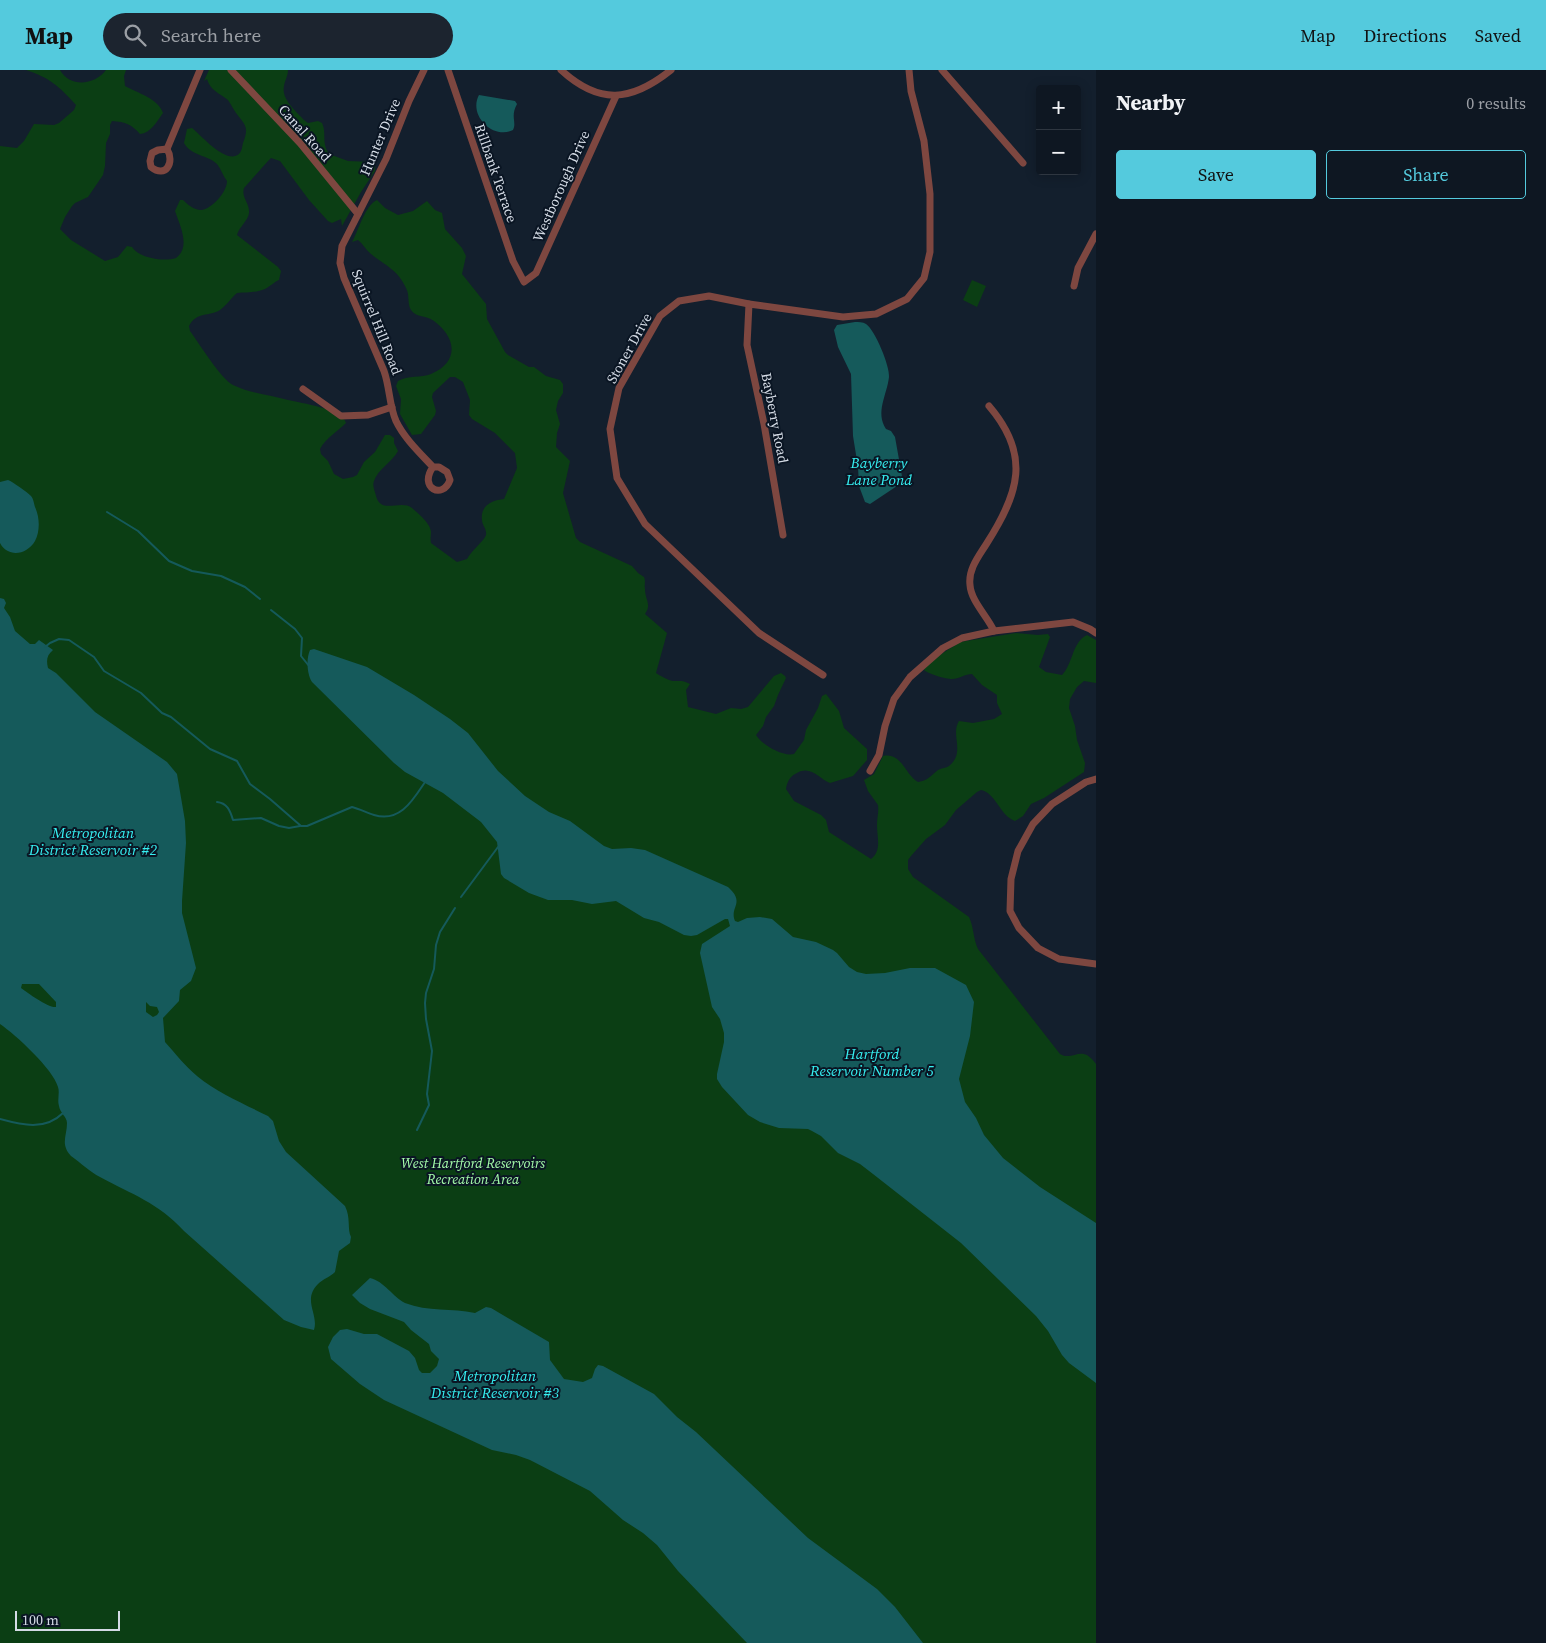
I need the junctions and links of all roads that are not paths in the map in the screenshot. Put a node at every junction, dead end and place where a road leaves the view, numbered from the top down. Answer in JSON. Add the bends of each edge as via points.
{"nodes":[{"id":1,"x":200,"y":70,"type":"edge"},
{"id":2,"x":231,"y":70,"type":"edge"},
{"id":3,"x":424,"y":70,"type":"edge"},
{"id":4,"x":448,"y":70,"type":"edge"},
{"id":5,"x":561,"y":70,"type":"edge"},
{"id":6,"x":671,"y":70,"type":"edge"},
{"id":7,"x":909,"y":70,"type":"edge"},
{"id":8,"x":942,"y":70,"type":"edge"},
{"id":9,"x":616,"y":96,"type":"junction"},
{"id":10,"x":167,"y":149,"type":"dead end"},
{"id":11,"x":1023,"y":163,"type":"dead end"},
{"id":12,"x":358,"y":214,"type":"junction"},
{"id":13,"x":1096,"y":234,"type":"edge"},
{"id":14,"x":524,"y":282,"type":"joint"},
{"id":15,"x":1074,"y":286,"type":"dead end"},
{"id":16,"x":749,"y":304,"type":"junction"},
{"id":17,"x":303,"y":389,"type":"dead end"},
{"id":18,"x":989,"y":406,"type":"dead end"},
{"id":19,"x":392,"y":407,"type":"junction"},
{"id":20,"x":433,"y":467,"type":"dead end"},
{"id":21,"x":783,"y":536,"type":"dead end"},
{"id":22,"x":994,"y":631,"type":"junction"},
{"id":23,"x":1096,"y":633,"type":"edge"},
{"id":24,"x":823,"y":675,"type":"dead end"},
{"id":25,"x":870,"y":771,"type":"dead end"},
{"id":26,"x":1096,"y":779,"type":"edge"},
{"id":27,"x":1096,"y":964,"type":"edge"}],
"edges":[{"from":1,"to":10,"type":"street"},
{"from":2,"to":12,"type":"street","name":"Canal Road","via":[[300,143]]},
{"from":3,"to":12,"type":"street","name":"Hunter Drive","via":[[386,159]]},
{"from":4,"to":14,"type":"street","name":"Rillbank Terrace","via":[[513,261]]},
{"from":5,"to":9,"type":"street","via":[[581,87]]},
{"from":6,"to":9,"type":"street","via":[[648,86]]},
{"from":7,"to":16,"type":"street","name":"Stoner Drive","via":[[924,141],[930,194],[930,252],[924,278],[907,299],[876,314],[843,317]]},
{"from":8,"to":11,"type":"street"},
{"from":9,"to":14,"type":"street","name":"Westborough Drive","via":[[536,273]]},
{"from":12,"to":19,"type":"street","name":"Squirrel Hill Road","via":[[342,246],[340,263],[384,371]]},
{"from":13,"to":15,"type":"street","via":[[1078,268]]},
{"from":16,"to":21,"type":"street","name":"Bayberry Road","via":[[747,345]]},
{"from":16,"to":24,"type":"street","name":"Stoner Drive","via":[[709,296],[679,301],[660,316],[619,388],[610,429],[617,478],[645,524],[754,629]]},
{"from":17,"to":19,"type":"street","via":[[341,416],[368,415]]},
{"from":18,"to":22,"type":"street","via":[[1011,439],[1016,465],[1016,480],[1008,507],[969,578],[971,594]]},
{"from":19,"to":20,"type":"street","name":"Squirrel Hill Road","via":[[396,422]]},
{"from":22,"to":23,"type":"street","via":[[1073,622]]},
{"from":22,"to":25,"type":"street","via":[[962,638],[943,648],[910,677],[894,699],[879,755]]},
{"from":26,"to":27,"type":"street","via":[[1052,804],[1033,824],[1018,850],[1011,878],[1010,903],[1010,911],[1019,928],[1038,948],[1058,959]]}]}
